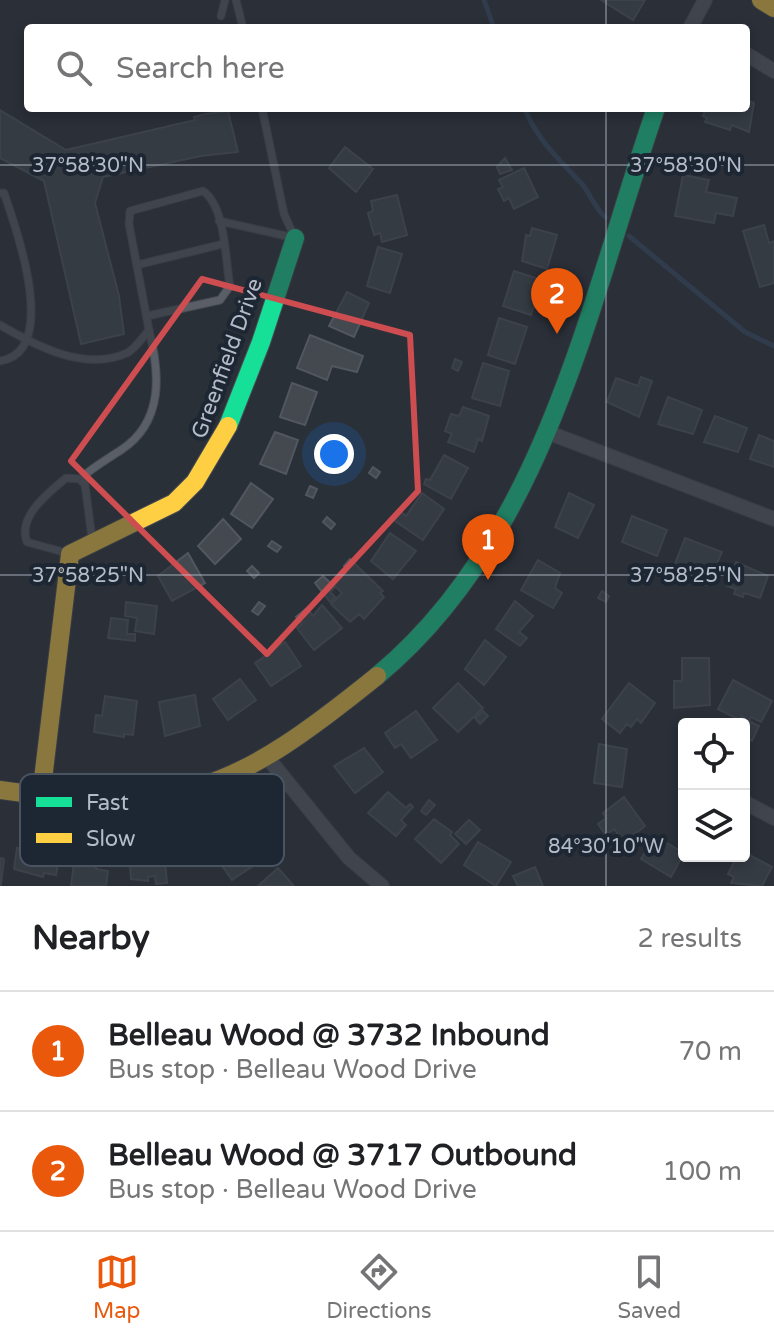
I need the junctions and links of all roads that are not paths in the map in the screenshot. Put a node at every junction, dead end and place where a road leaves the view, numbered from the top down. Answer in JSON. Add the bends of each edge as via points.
{"nodes":[{"id":1,"x":225,"y":0,"type":"edge"},
{"id":2,"x":236,"y":0,"type":"edge"},
{"id":3,"x":705,"y":0,"type":"edge"},
{"id":4,"x":761,"y":0,"type":"edge"},
{"id":5,"x":774,"y":8,"type":"edge"},
{"id":6,"x":221,"y":16,"type":"dead end"},
{"id":7,"x":242,"y":24,"type":"edge"},
{"id":8,"x":697,"y":24,"type":"edge"},
{"id":9,"x":750,"y":56,"type":"edge"},
{"id":10,"x":774,"y":71,"type":"edge"},
{"id":11,"x":263,"y":112,"type":"edge"},
{"id":12,"x":655,"y":112,"type":"edge"},
{"id":13,"x":0,"y":193,"type":"edge"},
{"id":14,"x":219,"y":221,"type":"junction"},
{"id":15,"x":295,"y":238,"type":"junction"},
{"id":16,"x":223,"y":244,"type":"junction"},
{"id":17,"x":137,"y":265,"type":"junction"},
{"id":18,"x":147,"y":316,"type":"junction"},
{"id":19,"x":0,"y":325,"type":"edge"},
{"id":20,"x":149,"y":330,"type":"junction"},
{"id":21,"x":28,"y":341,"type":"junction"},
{"id":22,"x":0,"y":361,"type":"edge"},
{"id":23,"x":547,"y":432,"type":"junction"},
{"id":24,"x":80,"y":479,"type":"junction"},
{"id":25,"x":774,"y":519,"type":"edge"},
{"id":26,"x":93,"y":540,"type":"junction"},
{"id":27,"x":70,"y":554,"type":"junction"},
{"id":28,"x":267,"y":757,"type":"junction"},
{"id":29,"x":44,"y":774,"type":"edge"},
{"id":30,"x":234,"y":774,"type":"edge"},
{"id":31,"x":281,"y":774,"type":"edge"},
{"id":32,"x":284,"y":778,"type":"edge"},
{"id":33,"x":0,"y":790,"type":"edge"},
{"id":34,"x":20,"y":793,"type":"edge"},
{"id":35,"x":750,"y":805,"type":"edge"},
{"id":36,"x":774,"y":818,"type":"edge"},
{"id":37,"x":382,"y":886,"type":"edge"}],
"edges":[{"from":1,"to":6,"type":"lane"},
{"from":2,"to":7,"type":"lane"},
{"from":3,"to":8,"type":"street"},
{"from":4,"to":5,"type":"street"},
{"from":9,"to":10,"type":"street"},
{"from":11,"to":15,"type":"lane","via":[[284,214]]},
{"from":12,"to":23,"type":"street"},
{"from":13,"to":21,"type":"lane","via":[[14,220],[34,310]]},
{"from":14,"to":15,"type":"lane"},
{"from":14,"to":16,"type":"lane"},
{"from":14,"to":17,"type":"lane","via":[[212,198],[203,191],[134,209],[128,217]]},
{"from":15,"to":26,"type":"street","name":"Greenfield Drive","via":[[214,459],[162,512]]},
{"from":16,"to":17,"type":"lane"},
{"from":16,"to":18,"type":"lane","via":[[230,286],[220,300]]},
{"from":17,"to":18,"type":"lane"},
{"from":18,"to":20,"type":"lane"},
{"from":19,"to":21,"type":"lane"},
{"from":20,"to":21,"type":"lane","via":[[128,353],[82,360]]},
{"from":20,"to":24,"type":"lane","via":[[159,382],[147,420],[122,450]]},
{"from":21,"to":22,"type":"lane","via":[[12,359]]},
{"from":23,"to":25,"type":"street"},
{"from":23,"to":28,"type":"street","via":[[494,542],[451,603],[394,662]]},
{"from":24,"to":26,"type":"lane"},
{"from":24,"to":27,"type":"lane","via":[[66,478],[52,489],[23,532],[27,542]]},
{"from":26,"to":27,"type":"street","name":"Greenfield Drive"},
{"from":27,"to":29,"type":"street"},
{"from":28,"to":30,"type":"street"},
{"from":28,"to":31,"type":"street"},
{"from":32,"to":37,"type":"street","via":[[349,858]]},
{"from":33,"to":34,"type":"street"},
{"from":35,"to":36,"type":"street"}]}
